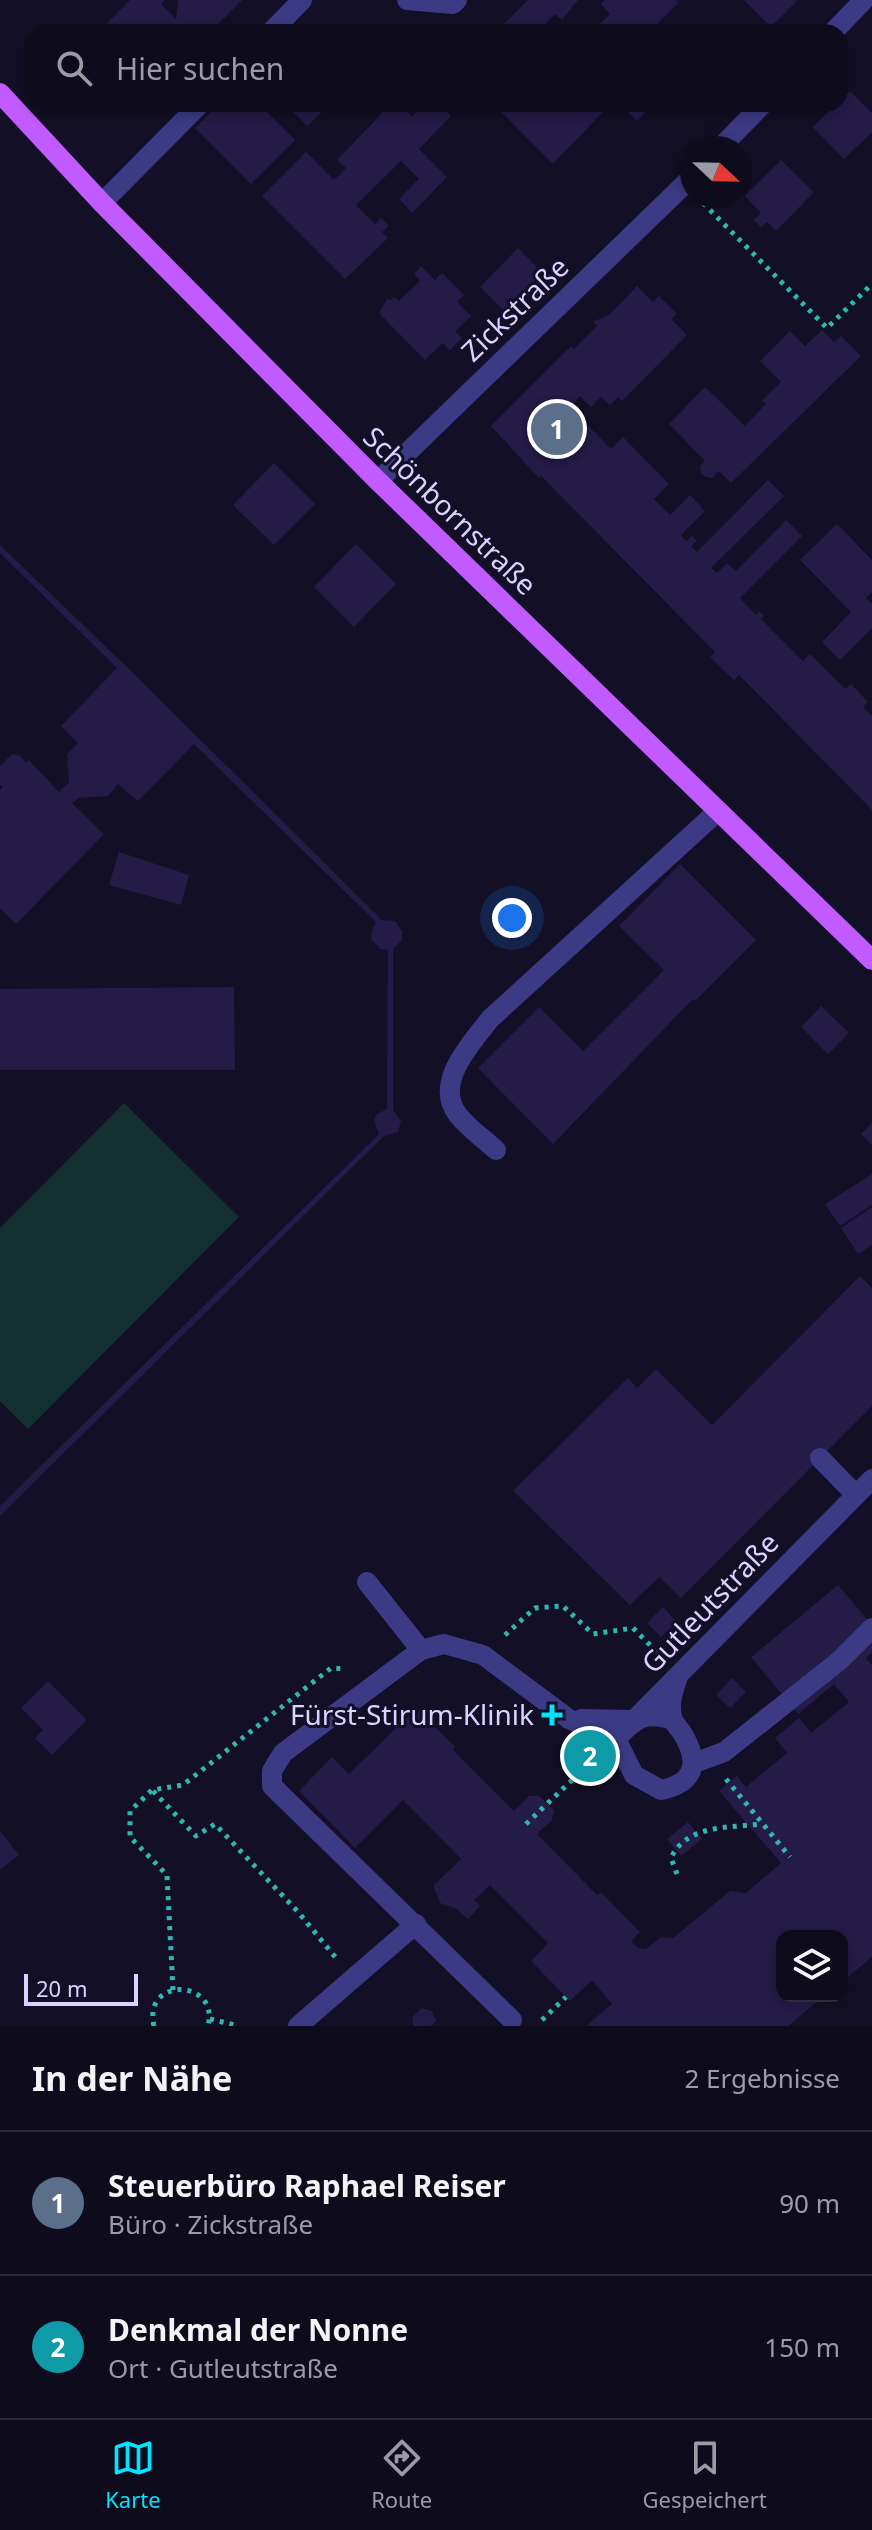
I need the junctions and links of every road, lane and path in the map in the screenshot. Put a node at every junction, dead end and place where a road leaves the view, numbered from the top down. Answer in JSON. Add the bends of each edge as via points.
{"nodes":[{"id":1,"x":302,"y":0,"type":"edge"},
{"id":2,"x":407,"y":0,"type":"edge"},
{"id":3,"x":457,"y":0,"type":"edge"},
{"id":4,"x":864,"y":0,"type":"edge"},
{"id":5,"x":279,"y":24,"type":"edge"},
{"id":6,"x":841,"y":24,"type":"edge"},
{"id":7,"x":3,"y":98,"type":"edge"},
{"id":8,"x":192,"y":112,"type":"edge"},
{"id":9,"x":755,"y":112,"type":"edge"},
{"id":10,"x":732,"y":136,"type":"edge"},
{"id":11,"x":680,"y":189,"type":"edge"},
{"id":12,"x":102,"y":203,"type":"junction"},
{"id":13,"x":709,"y":208,"type":"edge"},
{"id":14,"x":872,"y":284,"type":"edge"},
{"id":15,"x":378,"y":481,"type":"junction"},
{"id":16,"x":718,"y":811,"type":"junction"},
{"id":17,"x":872,"y":960,"type":"edge"},
{"id":18,"x":496,"y":1150,"type":"dead end"},
{"id":19,"x":820,"y":1458,"type":"dead end"},
{"id":20,"x":872,"y":1479,"type":"edge"},
{"id":21,"x":855,"y":1494,"type":"junction"},
{"id":22,"x":367,"y":1582,"type":"dead end"},
{"id":23,"x":872,"y":1628,"type":"edge"},
{"id":24,"x":421,"y":1650,"type":"junction"},
{"id":25,"x":483,"y":1655,"type":"junction"},
{"id":26,"x":391,"y":1672,"type":"junction"},
{"id":27,"x":679,"y":1674,"type":"junction"},
{"id":28,"x":569,"y":1719,"type":"junction"},
{"id":29,"x":634,"y":1720,"type":"junction"},
{"id":30,"x":673,"y":1720,"type":"junction"},
{"id":31,"x":616,"y":1739,"type":"junction"},
{"id":32,"x":694,"y":1763,"type":"junction"},
{"id":33,"x":152,"y":1790,"type":"junction"},
{"id":34,"x":762,"y":1823,"type":"junction"},
{"id":35,"x":526,"y":1824,"type":"dead end"},
{"id":36,"x":790,"y":1857,"type":"dead end"},
{"id":37,"x":677,"y":1874,"type":"dead end"},
{"id":38,"x":416,"y":1924,"type":"junction"},
{"id":39,"x":353,"y":1978,"type":"junction"},
{"id":40,"x":173,"y":1990,"type":"junction"},
{"id":41,"x":566,"y":1997,"type":"dead end"},
{"id":42,"x":512,"y":2020,"type":"dead end"},
{"id":43,"x":209,"y":2023,"type":"edge"},
{"id":44,"x":154,"y":2026,"type":"edge"},
{"id":45,"x":239,"y":2026,"type":"edge"},
{"id":46,"x":298,"y":2026,"type":"edge"},
{"id":47,"x":535,"y":2026,"type":"edge"}],
"edges":[{"from":1,"to":5,"type":"street"},
{"from":2,"to":3,"type":"street"},
{"from":4,"to":6,"type":"street"},
{"from":7,"to":12,"type":"main road","name":"Schönbornstraße"},
{"from":8,"to":12,"type":"street"},
{"from":9,"to":10,"type":"street"},
{"from":11,"to":15,"type":"street","name":"Zickstraße"},
{"from":12,"to":15,"type":"main road","name":"Schönbornstraße"},
{"from":13,"to":14,"type":"path","via":[[827,328]]},
{"from":15,"to":16,"type":"main road","name":"Schönbornstraße"},
{"from":16,"to":17,"type":"main road","name":"Schönbornstraße"},
{"from":16,"to":18,"type":"street","via":[[490,1019],[461,1056],[449,1089],[456,1113]]},
{"from":19,"to":21,"type":"street"},
{"from":20,"to":21,"type":"street","name":"Gutleutstraße"},
{"from":21,"to":27,"type":"street","name":"Gutleutstraße"},
{"from":22,"to":24,"type":"street"},
{"from":23,"to":32,"type":"street","via":[[839,1661],[724,1752]]},
{"from":24,"to":25,"type":"street","via":[[444,1644]]},
{"from":24,"to":26,"type":"street"},
{"from":25,"to":27,"type":"path","via":[[535,1608],[563,1606],[593,1634],[633,1628]]},
{"from":25,"to":28,"type":"street"},
{"from":26,"to":33,"type":"path","via":[[331,1668],[183,1785]]},
{"from":26,"to":38,"type":"street","via":[[283,1753],[272,1771],[272,1786]]},
{"from":27,"to":29,"type":"street","name":"Gutleutstraße"},
{"from":27,"to":30,"type":"street","via":[[670,1700]]},
{"from":28,"to":29,"type":"street"},
{"from":28,"to":31,"type":"street"},
{"from":29,"to":30,"type":"street","via":[[657,1715]]},
{"from":29,"to":31,"type":"street"},
{"from":30,"to":32,"type":"street"},
{"from":31,"to":32,"type":"street","via":[[634,1775],[661,1790],[687,1779]]},
{"from":31,"to":35,"type":"path"},
{"from":32,"to":34,"type":"path","via":[[720,1772]]},
{"from":33,"to":39,"type":"path","via":[[196,1836],[215,1824]]},
{"from":33,"to":40,"type":"path","via":[[130,1811],[130,1837],[167,1875]]},
{"from":34,"to":36,"type":"path"},
{"from":34,"to":37,"type":"path","via":[[696,1832],[675,1849],[671,1858]]},
{"from":38,"to":39,"type":"street"},
{"from":38,"to":42,"type":"street"},
{"from":39,"to":46,"type":"street"},
{"from":40,"to":43,"type":"path","via":[[197,1994]]},
{"from":40,"to":44,"type":"path","via":[[156,2003]]},
{"from":41,"to":47,"type":"path"},
{"from":43,"to":45,"type":"path"}]}
